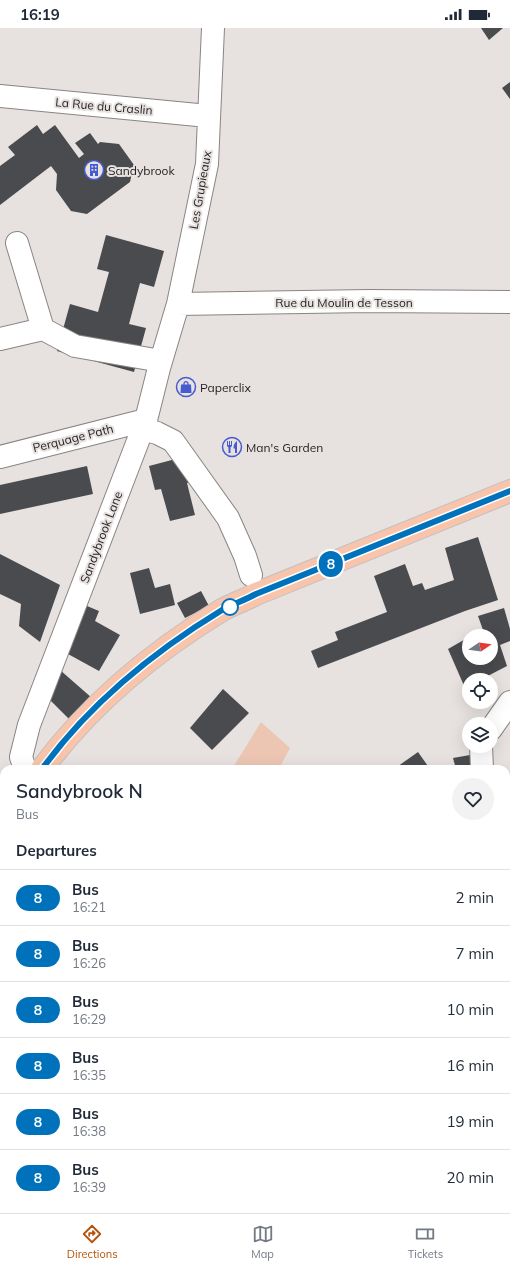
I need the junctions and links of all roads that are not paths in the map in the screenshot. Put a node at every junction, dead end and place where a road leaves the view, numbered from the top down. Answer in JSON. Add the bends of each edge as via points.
{"nodes":[{"id":1,"x":213,"y":28,"type":"edge"},
{"id":2,"x":0,"y":96,"type":"edge"},
{"id":3,"x":208,"y":116,"type":"junction"},
{"id":4,"x":17,"y":243,"type":"dead end"},
{"id":5,"x":510,"y":302,"type":"edge"},
{"id":6,"x":178,"y":304,"type":"junction"},
{"id":7,"x":43,"y":329,"type":"junction"},
{"id":8,"x":0,"y":339,"type":"edge"},
{"id":9,"x":161,"y":361,"type":"junction"},
{"id":10,"x":144,"y":424,"type":"junction"},
{"id":11,"x":0,"y":457,"type":"edge"},
{"id":12,"x":510,"y":491,"type":"edge"},
{"id":13,"x":251,"y":575,"type":"dead end"},
{"id":14,"x":510,"y":702,"type":"edge"},
{"id":15,"x":498,"y":719,"type":"edge"},
{"id":16,"x":481,"y":753,"type":"edge"},
{"id":17,"x":24,"y":765,"type":"edge"},
{"id":18,"x":45,"y":765,"type":"edge"},
{"id":19,"x":482,"y":765,"type":"edge"}],
"edges":[{"from":1,"to":3,"type":"street","name":"Les Grupieaux"},
{"from":2,"to":3,"type":"street","name":"La Rue du Craslin"},
{"from":3,"to":6,"type":"street","name":"Les Grupieaux","via":[[207,164]]},
{"from":4,"to":7,"type":"street"},
{"from":5,"to":6,"type":"street","name":"Rue du Moulin de Tesson"},
{"from":6,"to":9,"type":"street","name":"Sandybrook Lane"},
{"from":7,"to":8,"type":"street"},
{"from":7,"to":9,"type":"street","via":[[75,346]]},
{"from":9,"to":10,"type":"street","name":"Sandybrook Lane"},
{"from":10,"to":11,"type":"street","name":"Perquage Path"},
{"from":10,"to":13,"type":"street","via":[[173,441],[228,518]]},
{"from":10,"to":17,"type":"street","name":"Sandybrook Lane","via":[[29,725],[21,757]]},
{"from":12,"to":18,"type":"main road","via":[[256,594],[224,610],[178,639],[131,674],[98,704]]},
{"from":14,"to":15,"type":"street"},
{"from":16,"to":19,"type":"street"}]}
